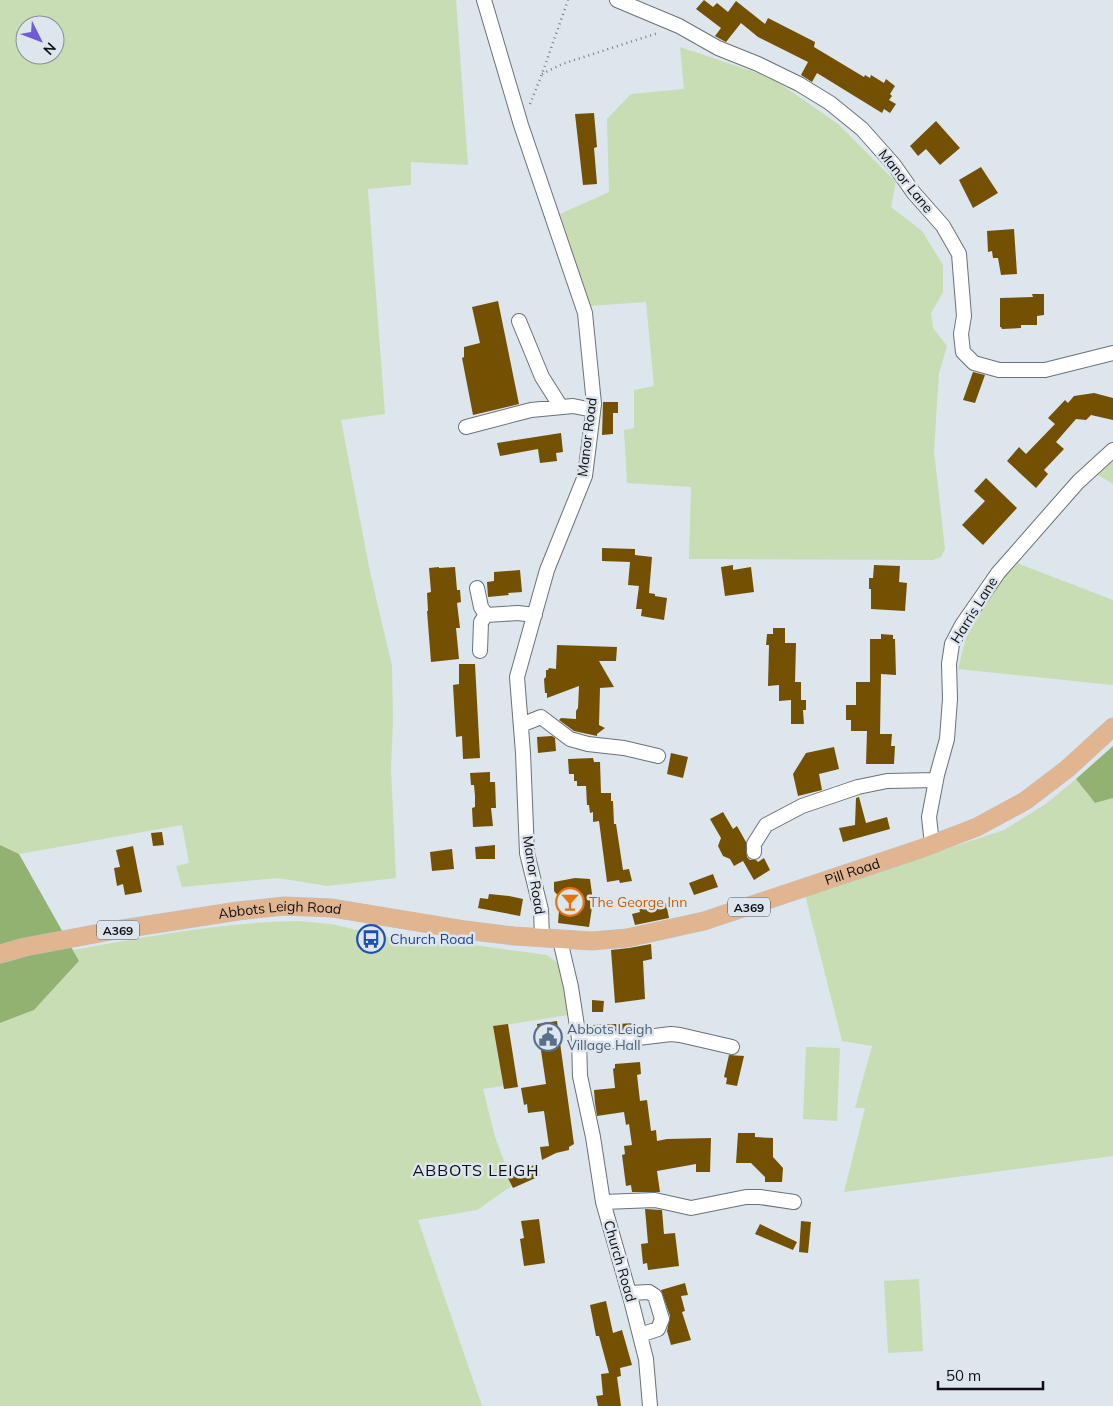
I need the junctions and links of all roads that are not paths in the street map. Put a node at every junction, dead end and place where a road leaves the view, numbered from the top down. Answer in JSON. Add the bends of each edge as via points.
{"nodes":[{"id":1,"x":484,"y":0,"type":"edge"},
{"id":2,"x":617,"y":0,"type":"edge"},
{"id":3,"x":519,"y":321,"type":"dead end"},
{"id":4,"x":1113,"y":353,"type":"edge"},
{"id":5,"x":561,"y":407,"type":"junction"},
{"id":6,"x":593,"y":410,"type":"junction"},
{"id":7,"x":466,"y":427,"type":"dead end"},
{"id":8,"x":1113,"y":450,"type":"edge"},
{"id":9,"x":477,"y":588,"type":"dead end"},
{"id":10,"x":486,"y":615,"type":"junction"},
{"id":11,"x":535,"y":615,"type":"junction"},
{"id":12,"x":480,"y":651,"type":"dead end"},
{"id":13,"x":521,"y":726,"type":"junction"},
{"id":14,"x":1113,"y":728,"type":"edge"},
{"id":15,"x":658,"y":756,"type":"dead end"},
{"id":16,"x":936,"y":780,"type":"junction"},
{"id":17,"x":932,"y":844,"type":"junction"},
{"id":18,"x":754,"y":852,"type":"dead end"},
{"id":19,"x":542,"y":938,"type":"junction"},
{"id":20,"x":560,"y":940,"type":"junction"},
{"id":21,"x":0,"y":954,"type":"edge"},
{"id":22,"x":579,"y":1040,"type":"junction"},
{"id":23,"x":732,"y":1047,"type":"dead end"},
{"id":24,"x":603,"y":1202,"type":"junction"},
{"id":25,"x":794,"y":1202,"type":"dead end"},
{"id":26,"x":630,"y":1293,"type":"junction"},
{"id":27,"x":640,"y":1335,"type":"junction"},
{"id":28,"x":650,"y":1406,"type":"edge"}],
"edges":[{"from":1,"to":6,"type":"street","name":"Manor Road","via":[[521,125],[585,313]]},
{"from":2,"to":4,"type":"street","name":"Manor Lane","via":[[799,84],[830,103],[862,129],[943,226],[959,254],[963,352],[974,363],[999,370],[1046,370]]},
{"from":3,"to":5,"type":"street","via":[[542,377]]},
{"from":5,"to":6,"type":"street"},
{"from":5,"to":7,"type":"street","via":[[531,410]]},
{"from":6,"to":11,"type":"street","name":"Manor Road","via":[[584,476],[547,570]]},
{"from":8,"to":16,"type":"street","name":"Harris Lane","via":[[1078,482],[998,573],[952,644],[947,739]]},
{"from":9,"to":10,"type":"street"},
{"from":10,"to":11,"type":"street"},
{"from":10,"to":12,"type":"street","via":[[481,622]]},
{"from":11,"to":13,"type":"street","name":"Manor Road","via":[[517,677]]},
{"from":13,"to":15,"type":"street","via":[[541,717],[570,738],[588,744]]},
{"from":13,"to":19,"type":"street","name":"Manor Road","via":[[527,853],[541,910]]},
{"from":14,"to":17,"type":"main road","name":"Pill Road","number":"A369","via":[[1025,802],[977,827]]},
{"from":16,"to":17,"type":"street","name":"Harris Lane","via":[[929,817]]},
{"from":16,"to":18,"type":"street","via":[[887,781],[802,806],[766,825],[754,844]]},
{"from":17,"to":20,"type":"main road","name":"Pill Road","number":"A369","via":[[704,921],[628,938],[614,935],[592,941]]},
{"from":19,"to":20,"type":"main road","name":"Abbots Leigh Road","number":"A369"},
{"from":19,"to":21,"type":"main road","name":"Abbots Leigh Road","number":"A369","via":[[465,930],[332,908],[284,906],[116,930]]},
{"from":20,"to":22,"type":"street","name":"Church Road"},
{"from":22,"to":23,"type":"street","via":[[595,1043],[671,1034]]},
{"from":22,"to":24,"type":"street","name":"Church Road","via":[[580,1076]]},
{"from":24,"to":25,"type":"street","via":[[655,1200],[691,1208],[746,1197]]},
{"from":24,"to":26,"type":"street","name":"Church Road"},
{"from":26,"to":27,"type":"street","name":"Church Road"},
{"from":26,"to":27,"type":"street","via":[[649,1292],[655,1296],[662,1319],[658,1329]]},
{"from":27,"to":28,"type":"street","name":"Church Road","via":[[646,1359]]}]}
